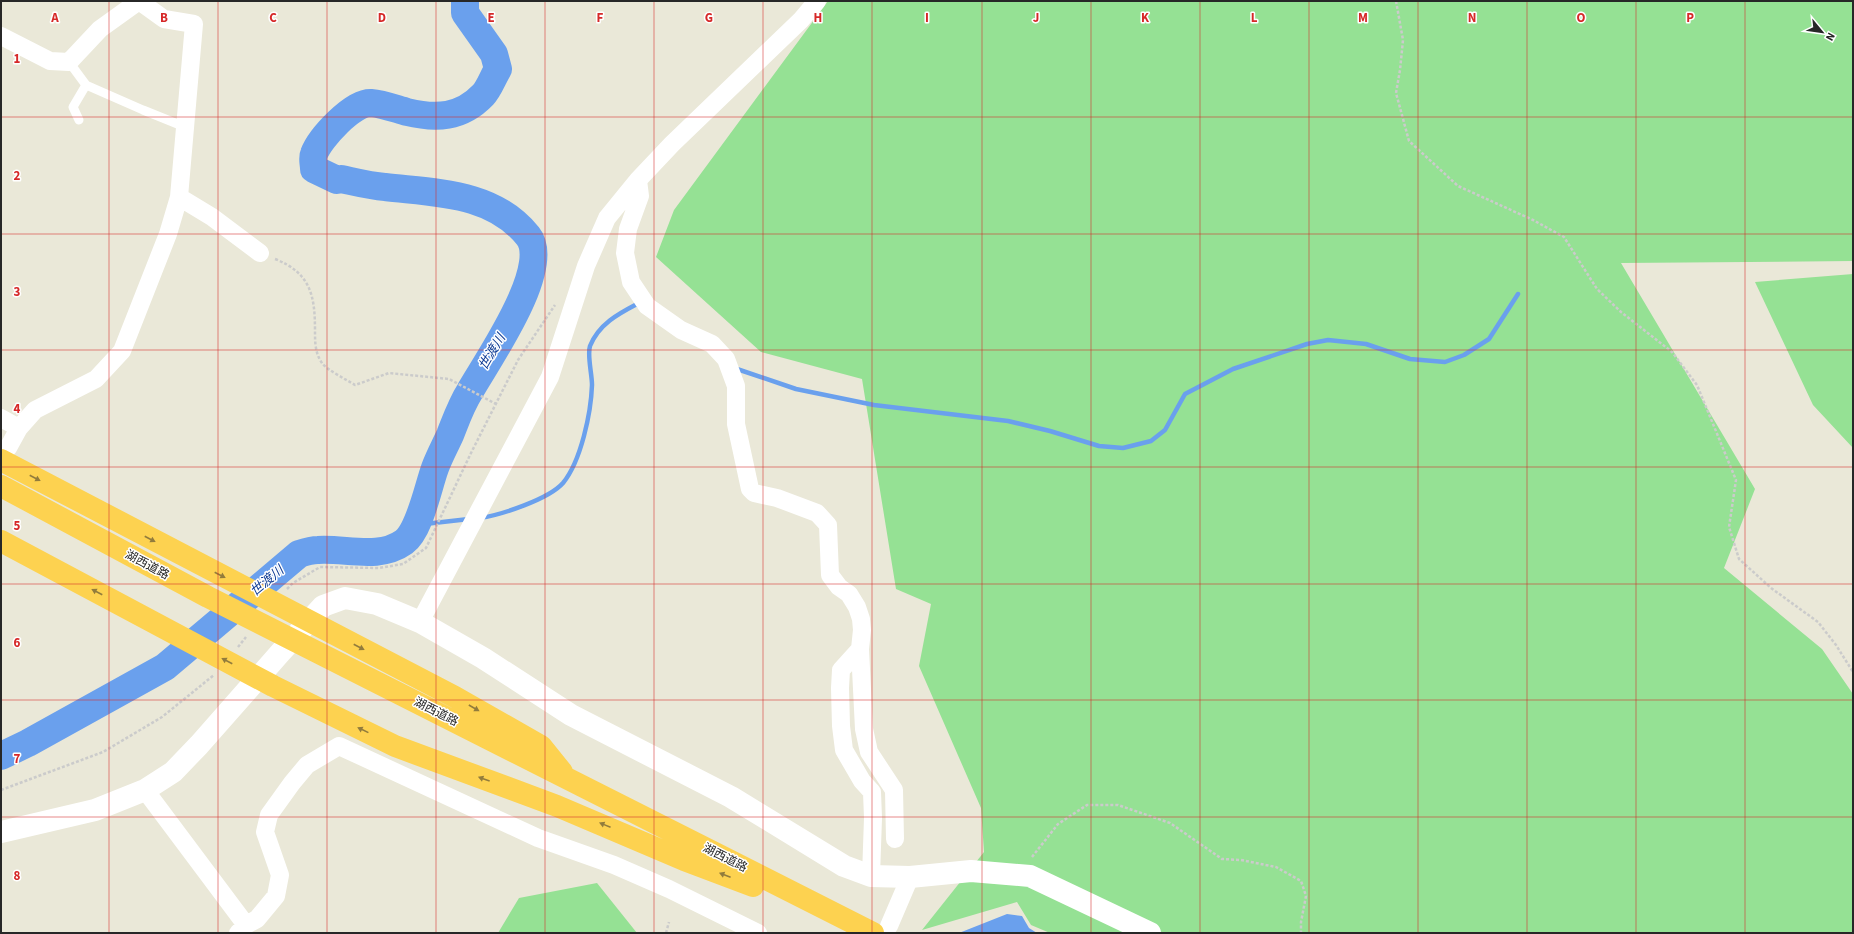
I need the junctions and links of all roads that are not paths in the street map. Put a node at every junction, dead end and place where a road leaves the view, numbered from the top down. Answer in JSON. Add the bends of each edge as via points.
{"nodes":[{"id":1,"x":139,"y":1,"type":"edge"},
{"id":2,"x":817,"y":1,"type":"edge"},
{"id":3,"x":1,"y":36,"type":"edge"},
{"id":4,"x":69,"y":62,"type":"junction"},
{"id":5,"x":86,"y":85,"type":"junction"},
{"id":6,"x":79,"y":120,"type":"dead end"},
{"id":7,"x":185,"y":127,"type":"junction"},
{"id":8,"x":638,"y":180,"type":"junction"},
{"id":9,"x":179,"y":197,"type":"junction"},
{"id":10,"x":260,"y":253,"type":"road end"},
{"id":11,"x":1,"y":418,"type":"edge"},
{"id":12,"x":19,"y":428,"type":"junction"},
{"id":13,"x":4,"y":454,"type":"edge"},
{"id":14,"x":1,"y":486,"type":"edge"},
{"id":15,"x":1,"y":541,"type":"edge"},
{"id":16,"x":420,"y":622,"type":"junction"},
{"id":17,"x":860,"y":650,"type":"junction"},
{"id":18,"x":566,"y":777,"type":"junction"},
{"id":19,"x":145,"y":790,"type":"junction"},
{"id":20,"x":1,"y":832,"type":"edge"},
{"id":21,"x":895,"y":839,"type":"dead end"},
{"id":22,"x":871,"y":876,"type":"junction"},
{"id":23,"x":910,"y":877,"type":"junction"},
{"id":24,"x":242,"y":929,"type":"edge"},
{"id":25,"x":876,"y":929,"type":"edge"},
{"id":26,"x":758,"y":933,"type":"edge"},
{"id":27,"x":1150,"y":933,"type":"edge"}],
"edges":[{"from":1,"to":4,"type":"street","via":[[100,29]]},
{"from":1,"to":7,"type":"street","via":[[164,19],[194,24]]},
{"from":2,"to":8,"type":"street","via":[[801,20]]},
{"from":3,"to":4,"type":"street","via":[[50,61]]},
{"from":4,"to":5,"type":"lane"},
{"from":5,"to":6,"type":"lane","via":[[73,107]]},
{"from":5,"to":7,"type":"lane"},
{"from":7,"to":9,"type":"street"},
{"from":8,"to":16,"type":"street","via":[[607,218],[586,266],[550,377]]},
{"from":8,"to":17,"type":"street","via":[[640,196],[628,229],[625,253],[631,282],[647,306],[681,330],[712,344],[726,359],[736,386],[736,424],[750,489],[754,493],[777,498],[818,513],[828,525],[830,575],[839,587],[849,594],[857,608],[862,630]]},
{"from":9,"to":10,"type":"street","via":[[212,217]]},
{"from":9,"to":12,"type":"street","via":[[168,234],[122,351],[96,379],[35,410]]},
{"from":11,"to":12,"type":"street"},
{"from":12,"to":13,"type":"street"},
{"from":13,"to":18,"type":"highway","one_way":true,"via":[[185,557],[455,697],[541,746]]},
{"from":14,"to":18,"type":"highway","name":"湖西道路","via":[[208,597]]},
{"from":25,"to":15,"type":"highway","one_way":true,"via":[[684,860],[556,806],[395,746],[274,686]]},
{"from":16,"to":19,"type":"street","via":[[377,604],[345,598],[323,606],[173,772]]},
{"from":16,"to":22,"type":"street","via":[[483,658],[571,715],[731,797],[844,866]]},
{"from":17,"to":21,"type":"street","via":[[864,729],[869,752],[894,790]]},
{"from":17,"to":22,"type":"street","via":[[841,670],[841,726],[844,750],[862,781],[872,792]]},
{"from":18,"to":25,"type":"highway","name":"湖西道路"},
{"from":19,"to":20,"type":"street","via":[[95,810]]},
{"from":19,"to":24,"type":"street"},
{"from":22,"to":23,"type":"street"},
{"from":23,"to":25,"type":"street"},
{"from":23,"to":27,"type":"street","via":[[971,870],[1030,876]]},
{"from":24,"to":26,"type":"street","via":[[257,919],[276,896],[280,875],[265,832],[270,815],[307,765],[338,746],[538,838],[635,874]]}]}
